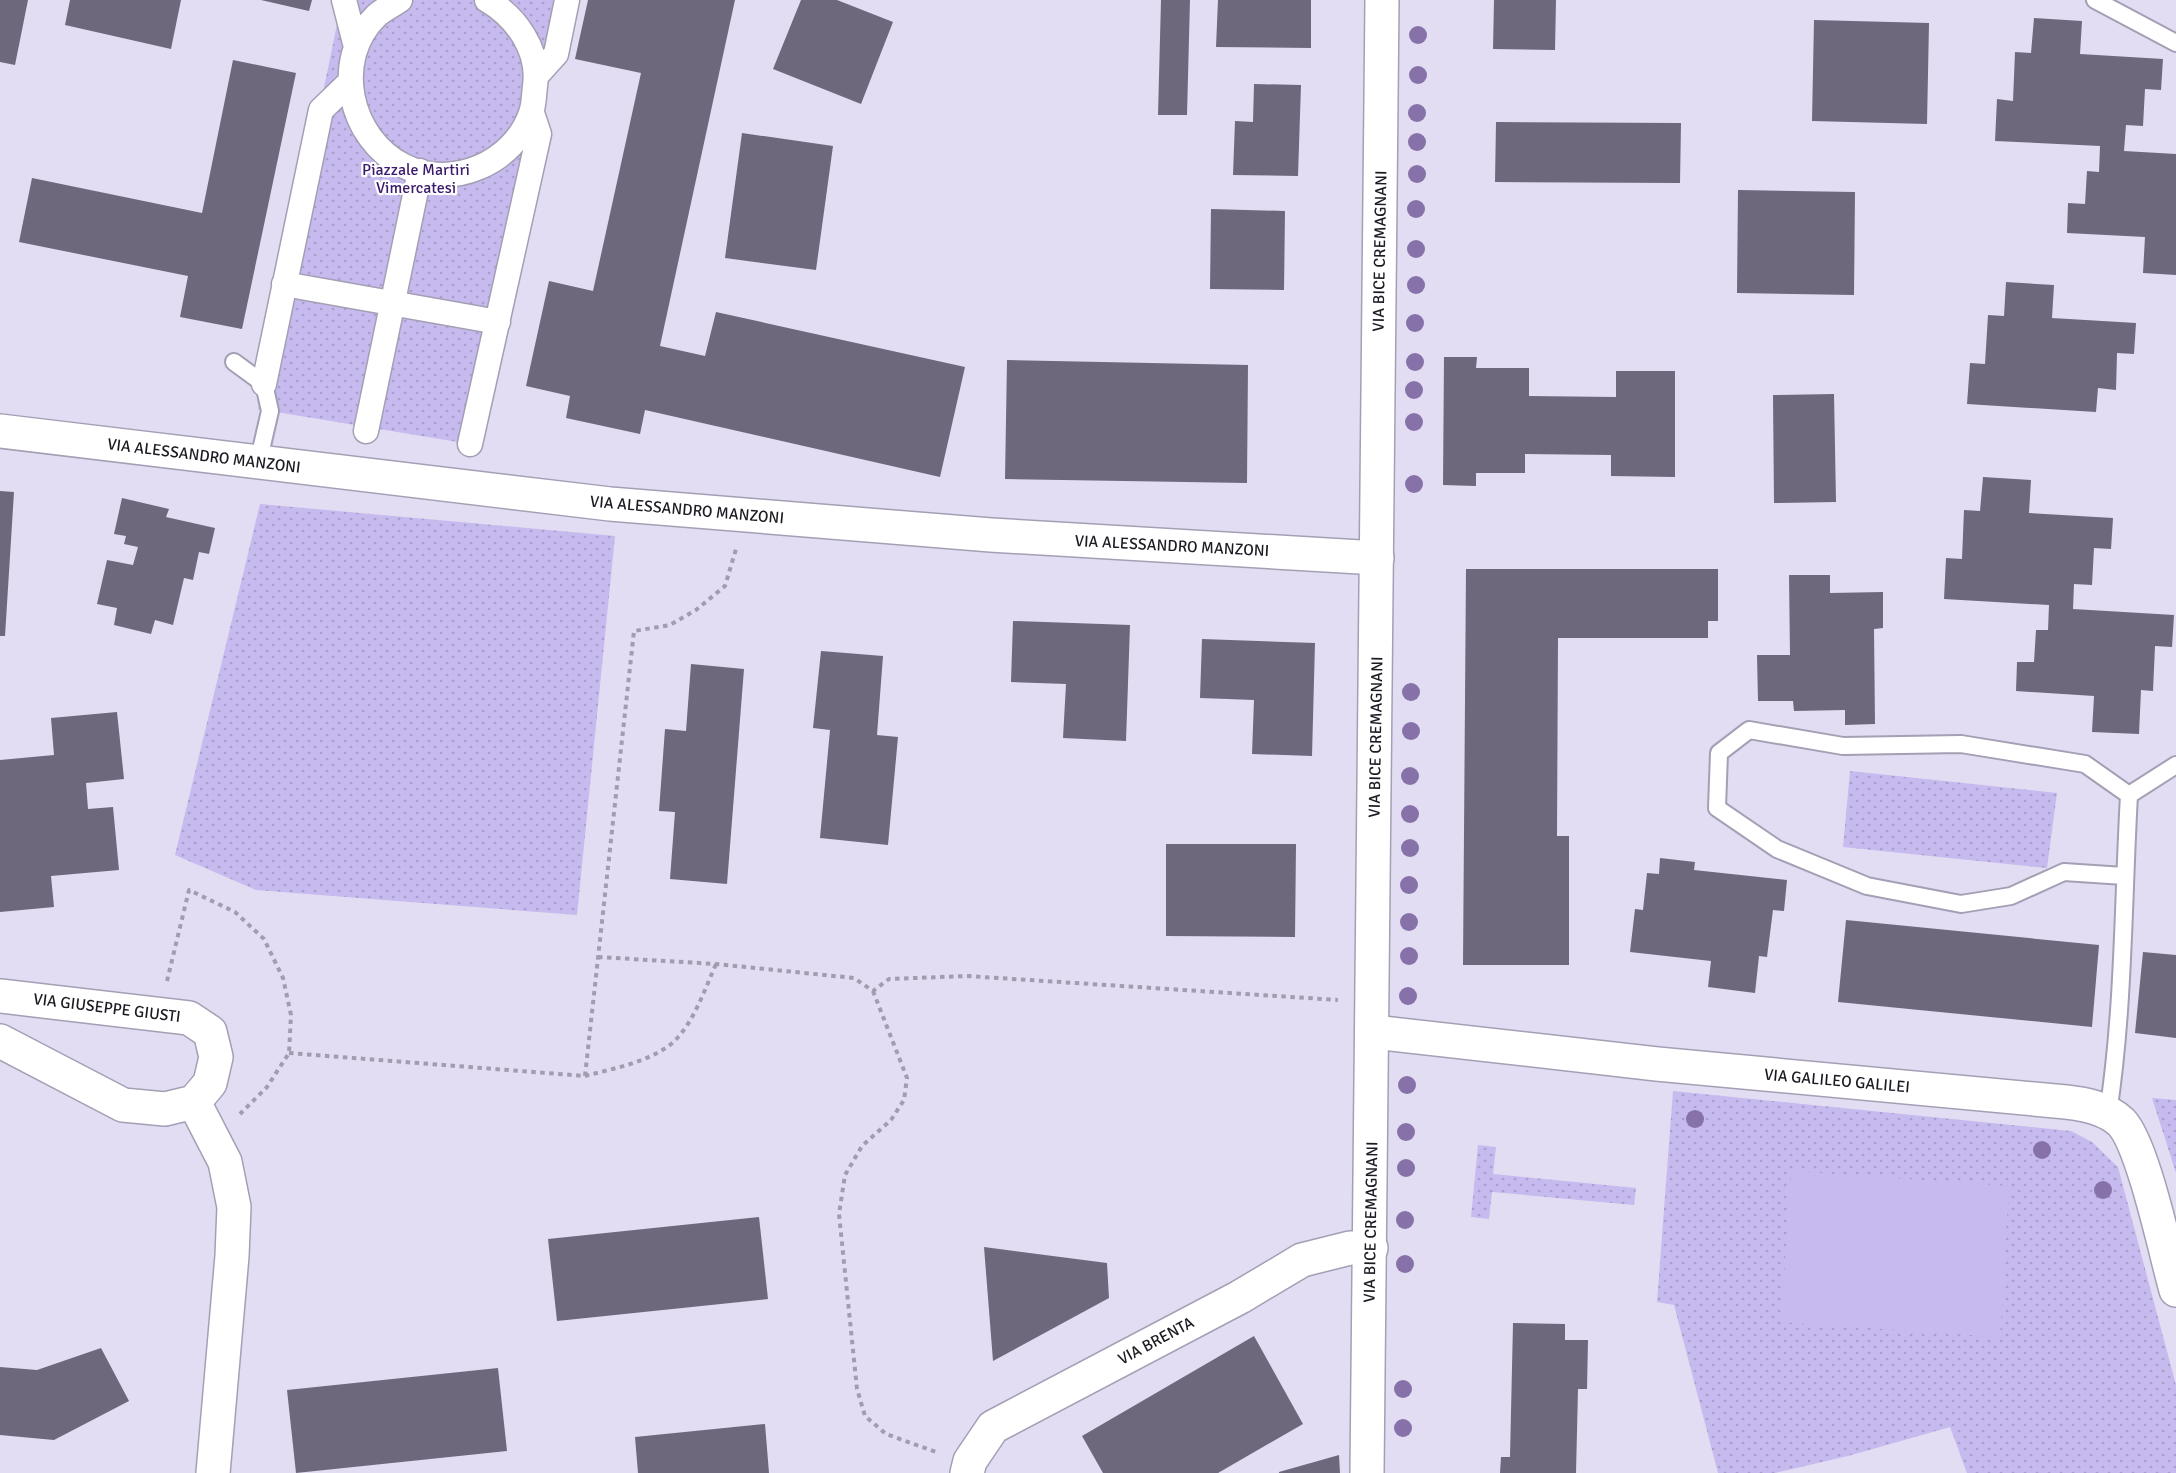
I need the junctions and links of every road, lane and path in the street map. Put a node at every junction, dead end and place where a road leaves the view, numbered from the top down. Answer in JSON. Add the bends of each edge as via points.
{"nodes":[{"id":1,"x":344,"y":0,"type":"edge"},
{"id":2,"x":400,"y":0,"type":"edge"},
{"id":3,"x":487,"y":0,"type":"edge"},
{"id":4,"x":567,"y":0,"type":"edge"},
{"id":5,"x":1382,"y":0,"type":"edge"},
{"id":6,"x":2095,"y":0,"type":"edge"},
{"id":7,"x":2176,"y":43,"type":"edge"},
{"id":8,"x":356,"y":47,"type":"junction"},
{"id":9,"x":537,"y":75,"type":"junction"},
{"id":10,"x":350,"y":82,"type":"junction"},
{"id":11,"x":532,"y":112,"type":"junction"},
{"id":12,"x":420,"y":171,"type":"junction"},
{"id":13,"x":284,"y":284,"type":"junction"},
{"id":14,"x":394,"y":304,"type":"junction"},
{"id":15,"x":498,"y":322,"type":"junction"},
{"id":16,"x":234,"y":362,"type":"dead end"},
{"id":17,"x":264,"y":384,"type":"junction"},
{"id":18,"x":0,"y":431,"type":"edge"},
{"id":19,"x":366,"y":431,"type":"dead end"},
{"id":20,"x":471,"y":444,"type":"dead end"},
{"id":21,"x":258,"y":463,"type":"junction"},
{"id":22,"x":745,"y":515,"type":"junction"},
{"id":23,"x":1377,"y":558,"type":"junction"},
{"id":24,"x":2176,"y":765,"type":"edge"},
{"id":25,"x":2129,"y":795,"type":"junction"},
{"id":26,"x":2124,"y":876,"type":"junction"},
{"id":27,"x":598,"y":957,"type":"junction"},
{"id":28,"x":717,"y":964,"type":"junction"},
{"id":29,"x":873,"y":991,"type":"junction"},
{"id":30,"x":0,"y":996,"type":"edge"},
{"id":31,"x":159,"y":1014,"type":"junction"},
{"id":32,"x":1373,"y":1017,"type":"junction"},
{"id":33,"x":0,"y":1041,"type":"edge"},
{"id":34,"x":585,"y":1076,"type":"junction"},
{"id":35,"x":194,"y":1102,"type":"junction"},
{"id":36,"x":2108,"y":1113,"type":"junction"},
{"id":37,"x":1371,"y":1248,"type":"junction"},
{"id":38,"x":2176,"y":1290,"type":"edge"},
{"id":39,"x":969,"y":1467,"type":"edge"},
{"id":40,"x":213,"y":1473,"type":"edge"},
{"id":41,"x":1367,"y":1473,"type":"edge"}],
"edges":[{"from":1,"to":8,"type":"street"},
{"from":2,"to":8,"type":"street","via":[[377,16]]},
{"from":3,"to":9,"type":"street","via":[[505,11],[526,37]]},
{"from":4,"to":9,"type":"street","via":[[556,54]]},
{"from":5,"to":23,"type":"street","name":"VIA BICE CREMAGNANI"},
{"from":6,"to":7,"type":"lane"},
{"from":8,"to":10,"type":"street"},
{"from":9,"to":11,"type":"street"},
{"from":10,"to":12,"type":"street","via":[[358,120],[379,150],[404,167]]},
{"from":10,"to":13,"type":"street","via":[[321,110]]},
{"from":11,"to":12,"type":"street","via":[[516,141],[493,162],[461,174]]},
{"from":11,"to":15,"type":"street","via":[[539,134]]},
{"from":12,"to":14,"type":"street"},
{"from":13,"to":14,"type":"street"},
{"from":13,"to":17,"type":"street"},
{"from":14,"to":15,"type":"street"},
{"from":14,"to":19,"type":"street"},
{"from":15,"to":20,"type":"street"},
{"from":16,"to":17,"type":"lane"},
{"from":17,"to":21,"type":"lane","via":[[270,411]]},
{"from":18,"to":21,"type":"street","name":"VIA ALESSANDRO MANZONI"},
{"from":21,"to":22,"type":"street","name":"VIA ALESSANDRO MANZONI"},
{"from":22,"to":23,"type":"street","name":"VIA ALESSANDRO MANZONI","via":[[991,535]]},
{"from":22,"to":27,"type":"path","via":[[725,586],[670,625],[634,631]]},
{"from":23,"to":32,"type":"street","name":"VIA BICE CREMAGNANI"},
{"from":24,"to":25,"type":"lane"},
{"from":25,"to":26,"type":"lane"},
{"from":25,"to":26,"type":"lane","via":[[2085,764],[1961,744],[1843,746],[1749,730],[1719,753],[1716,808],[1777,849],[1867,886],[1961,904],[2011,896],[2064,872]]},
{"from":26,"to":36,"type":"lane","via":[[2114,1077]]},
{"from":27,"to":28,"type":"path"},
{"from":27,"to":34,"type":"path"},
{"from":28,"to":29,"type":"path","via":[[854,978]]},
{"from":28,"to":34,"type":"path","via":[[693,1017],[665,1049],[633,1063]]},
{"from":29,"to":32,"type":"path","via":[[889,979],[967,976]]},
{"from":29,"to":39,"type":"path","via":[[907,1078],[904,1100],[891,1120],[862,1146],[846,1175],[838,1214],[856,1389],[865,1416],[886,1434]]},
{"from":30,"to":31,"type":"street","name":"VIA GIUSEPPE GIUSTI"},
{"from":31,"to":34,"type":"path","via":[[189,890],[235,912],[264,939],[283,978],[291,1015],[289,1053]]},
{"from":31,"to":35,"type":"street","name":"VIA GIUSEPPE GIUSTI","via":[[189,1018],[210,1032],[216,1057],[210,1083]]},
{"from":32,"to":36,"type":"street","name":"VIA GALILEO GALILEI","via":[[1658,1064],[2066,1102]]},
{"from":32,"to":37,"type":"street","name":"VIA BICE CREMAGNANI"},
{"from":33,"to":35,"type":"street","via":[[123,1104],[165,1109]]},
{"from":35,"to":40,"type":"street","via":[[225,1162],[234,1207]]},
{"from":36,"to":38,"type":"street","name":"VIA GALILEO GALILEI","via":[[2121,1122],[2136,1147]]},
{"from":37,"to":39,"type":"street","name":"VIA BRENTA","via":[[1350,1248],[1302,1260],[1240,1297],[993,1427]]},
{"from":37,"to":41,"type":"street","name":"VIA BICE CREMAGNANI"}]}
